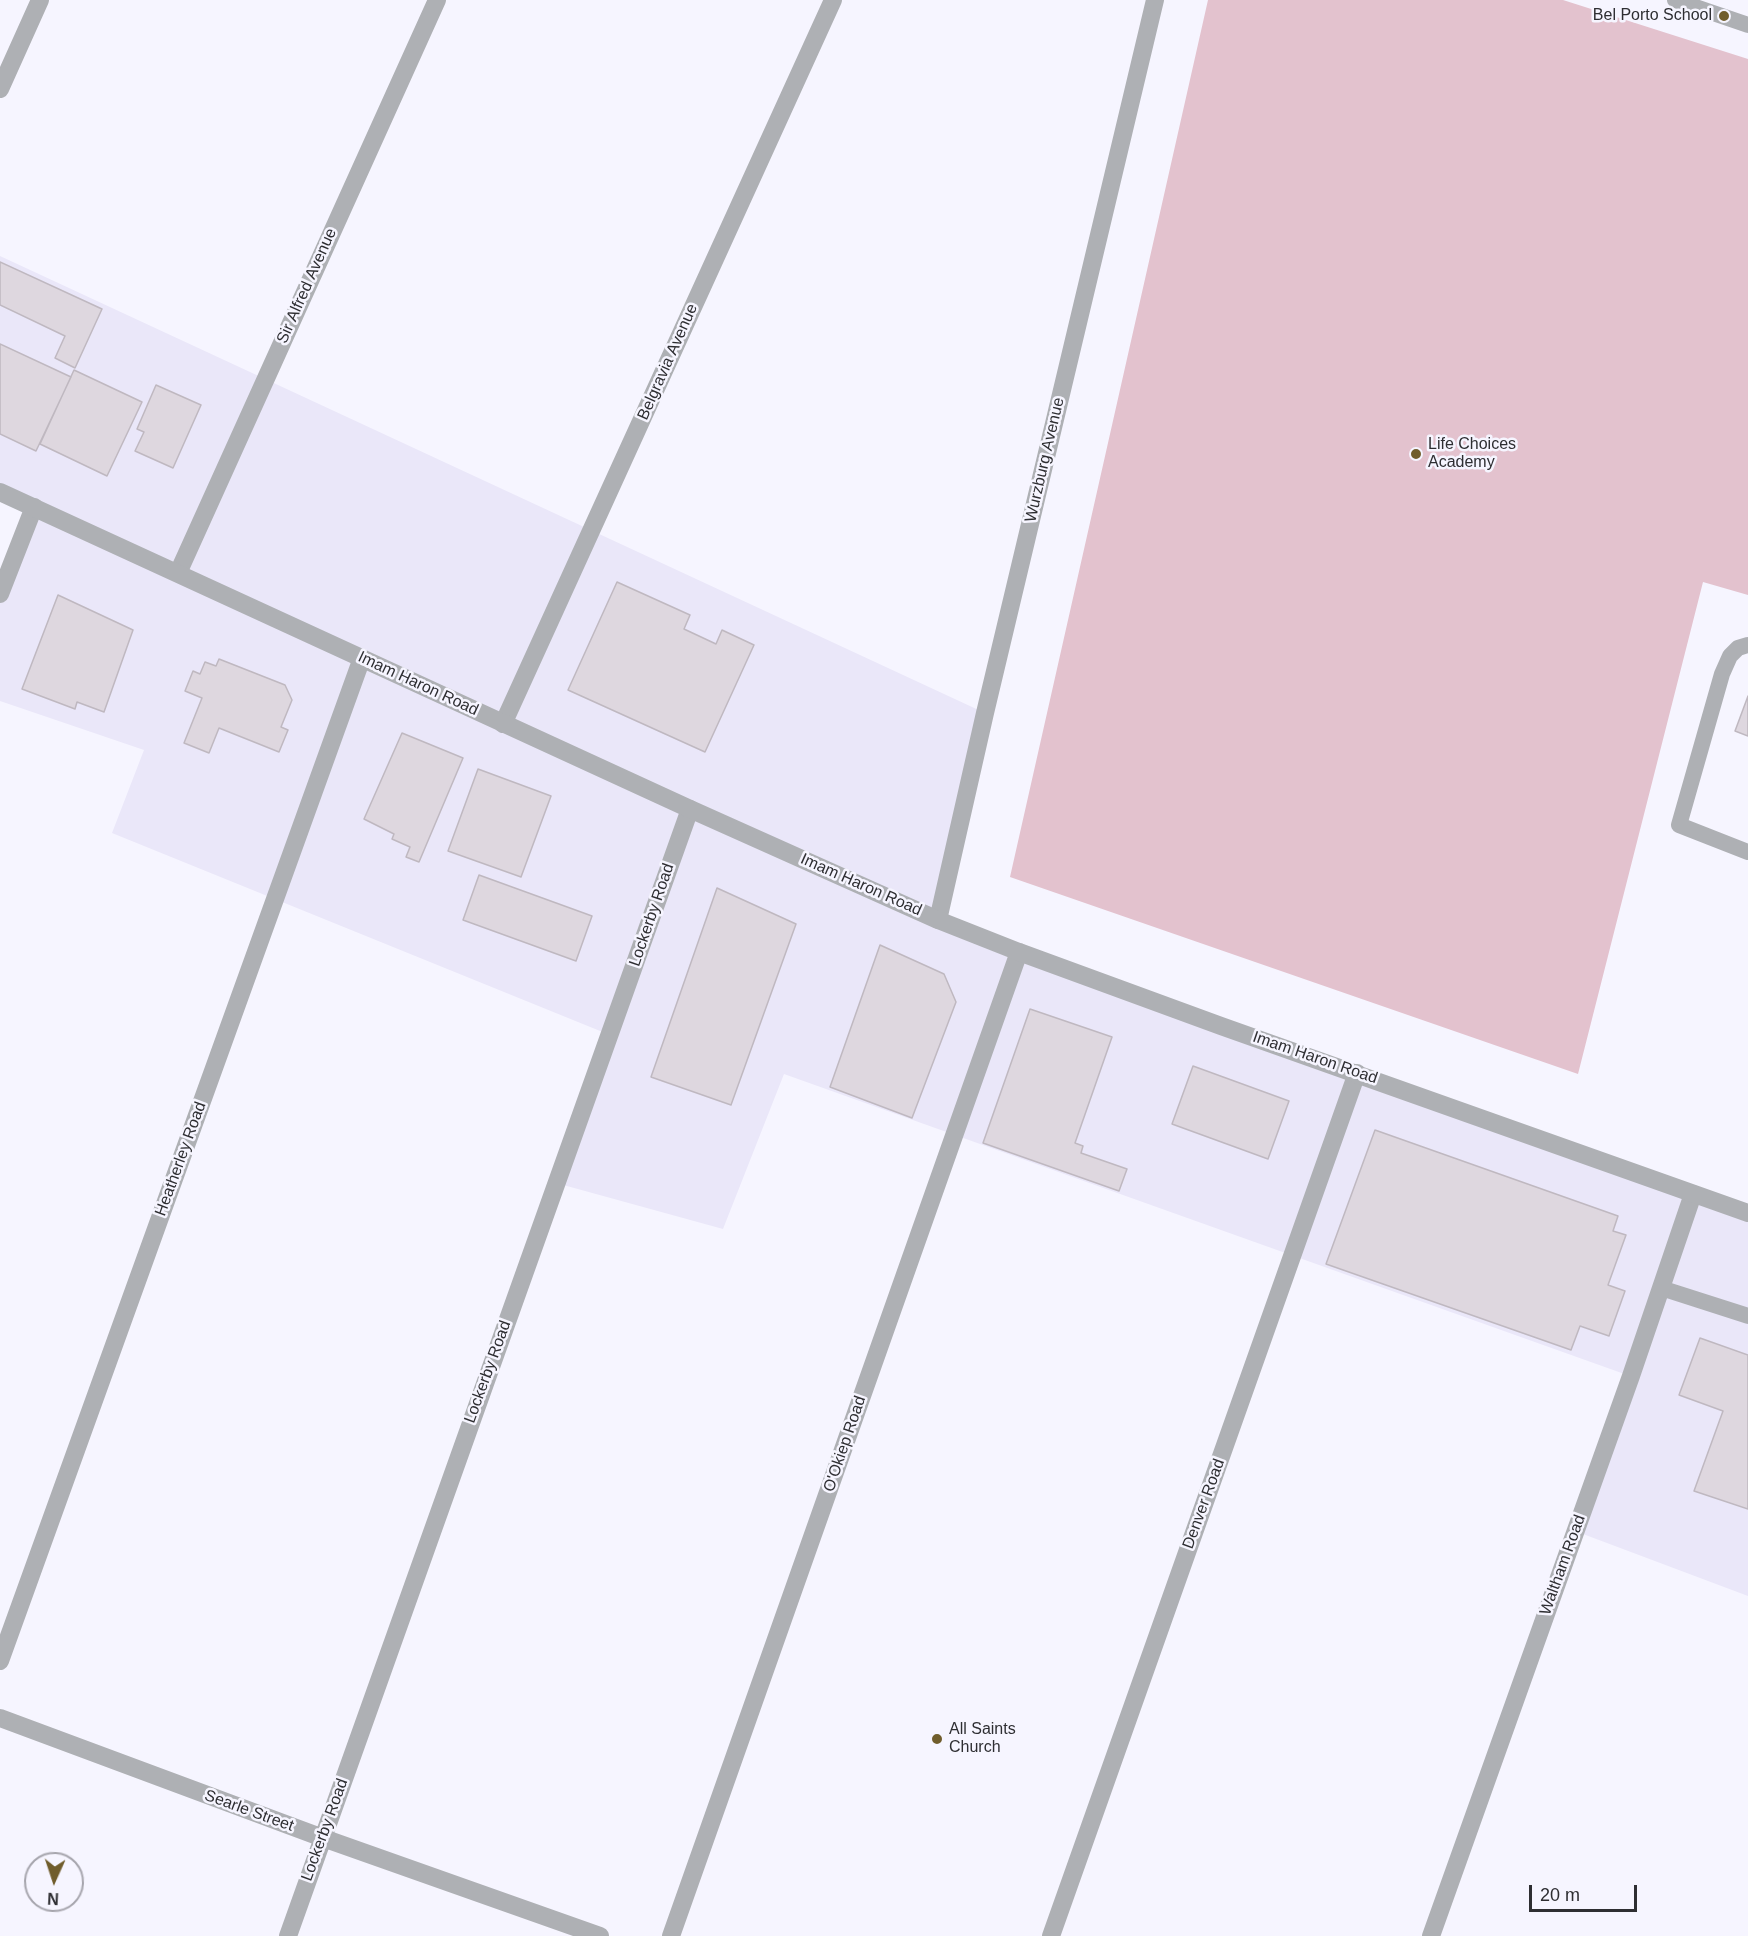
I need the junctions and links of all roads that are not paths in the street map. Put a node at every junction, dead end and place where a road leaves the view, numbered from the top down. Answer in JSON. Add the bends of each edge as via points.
{"nodes":[{"id":1,"x":40,"y":0,"type":"edge"},
{"id":2,"x":437,"y":0,"type":"edge"},
{"id":3,"x":833,"y":0,"type":"edge"},
{"id":4,"x":1155,"y":0,"type":"edge"},
{"id":5,"x":1675,"y":0,"type":"edge"},
{"id":6,"x":1748,"y":25,"type":"edge"},
{"id":7,"x":8,"y":51,"type":"edge"},
{"id":8,"x":0,"y":89,"type":"edge"},
{"id":9,"x":0,"y":492,"type":"edge"},
{"id":10,"x":34,"y":507,"type":"junction"},
{"id":11,"x":178,"y":573,"type":"junction"},
{"id":12,"x":0,"y":594,"type":"edge"},
{"id":13,"x":1748,"y":645,"type":"edge"},
{"id":14,"x":362,"y":658,"type":"junction"},
{"id":15,"x":503,"y":724,"type":"junction"},
{"id":16,"x":690,"y":809,"type":"junction"},
{"id":17,"x":1748,"y":852,"type":"edge"},
{"id":18,"x":939,"y":920,"type":"junction"},
{"id":19,"x":1019,"y":952,"type":"junction"},
{"id":20,"x":1357,"y":1073,"type":"junction"},
{"id":21,"x":1694,"y":1194,"type":"junction"},
{"id":22,"x":1748,"y":1213,"type":"edge"},
{"id":23,"x":1661,"y":1288,"type":"junction"},
{"id":24,"x":1748,"y":1316,"type":"edge"},
{"id":25,"x":0,"y":1661,"type":"edge"},
{"id":26,"x":0,"y":1718,"type":"edge"},
{"id":27,"x":323,"y":1838,"type":"junction"},
{"id":28,"x":288,"y":1936,"type":"edge"},
{"id":29,"x":600,"y":1936,"type":"edge"},
{"id":30,"x":671,"y":1936,"type":"edge"},
{"id":31,"x":1051,"y":1936,"type":"edge"},
{"id":32,"x":1431,"y":1936,"type":"edge"}],
"edges":[{"from":1,"to":7,"type":"street"},
{"from":2,"to":11,"type":"street","name":"Sir Alfred Avenue"},
{"from":3,"to":15,"type":"street","name":"Belgravia Avenue"},
{"from":4,"to":18,"type":"street","name":"Wurzburg Avenue"},
{"from":5,"to":6,"type":"lane"},
{"from":7,"to":8,"type":"street"},
{"from":9,"to":10,"type":"street","name":"Imam Haron Road"},
{"from":10,"to":11,"type":"street","name":"Imam Haron Road"},
{"from":10,"to":12,"type":"street"},
{"from":11,"to":14,"type":"street","name":"Imam Haron Road"},
{"from":13,"to":17,"type":"lane","via":[[1738,648],[1722,674],[1678,825]]},
{"from":14,"to":15,"type":"street","name":"Imam Haron Road"},
{"from":14,"to":25,"type":"street","name":"Heatherley Road"},
{"from":15,"to":16,"type":"street","name":"Imam Haron Road"},
{"from":16,"to":18,"type":"street","name":"Imam Haron Road"},
{"from":16,"to":27,"type":"street","name":"Lockerby Road"},
{"from":18,"to":19,"type":"street","name":"Imam Haron Road"},
{"from":19,"to":20,"type":"street","name":"Imam Haron Road"},
{"from":19,"to":30,"type":"street","name":"O'Okiep Road"},
{"from":20,"to":21,"type":"street","name":"Imam Haron Road"},
{"from":20,"to":31,"type":"street","name":"Denver Road"},
{"from":21,"to":22,"type":"street","name":"Imam Haron Road"},
{"from":21,"to":23,"type":"street","name":"Waltham Road"},
{"from":23,"to":24,"type":"lane"},
{"from":23,"to":32,"type":"street","name":"Waltham Road"},
{"from":26,"to":27,"type":"street","name":"Searle Street"},
{"from":27,"to":28,"type":"street","name":"Lockerby Road"},
{"from":27,"to":29,"type":"street","name":"Searle Street"}]}
